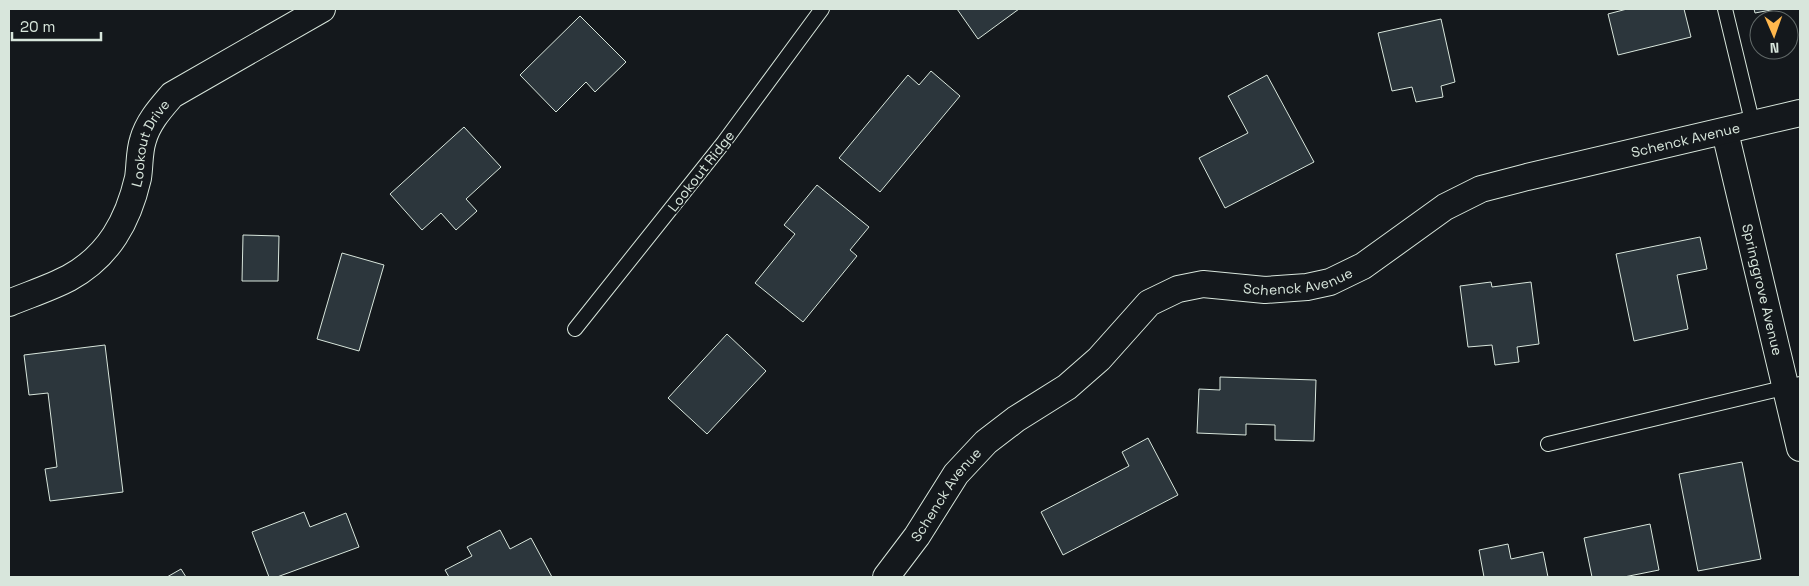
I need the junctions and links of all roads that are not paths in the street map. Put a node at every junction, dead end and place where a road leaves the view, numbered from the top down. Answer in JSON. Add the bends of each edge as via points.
{"nodes":[{"id":1,"x":322,"y":9,"type":"edge"},
{"id":2,"x":822,"y":9,"type":"edge"},
{"id":3,"x":1726,"y":9,"type":"edge"},
{"id":4,"x":1800,"y":113,"type":"edge"},
{"id":5,"x":1752,"y":125,"type":"junction"},
{"id":6,"x":1725,"y":132,"type":"junction"},
{"id":7,"x":9,"y":303,"type":"edge"},
{"id":8,"x":575,"y":329,"type":"dead end"},
{"id":9,"x":1793,"y":386,"type":"edge"},
{"id":10,"x":1548,"y":444,"type":"dead end"},
{"id":11,"x":1800,"y":448,"type":"edge"},
{"id":12,"x":886,"y":577,"type":"edge"}],
"edges":[{"from":1,"to":7,"type":"street","name":"Lookout Drive","via":[[172,96],[154,116],[143,140],[130,208],[113,241],[95,260],[69,278]]},
{"from":2,"to":8,"type":"lane","name":"Lookout Ridge","via":[[724,142]]},
{"from":3,"to":5,"type":"lane"},
{"from":4,"to":5,"type":"street","name":"Schenck Avenue"},
{"from":5,"to":6,"type":"street","name":"Schenck Avenue"},
{"from":6,"to":9,"type":"street","name":"Springgrove Avenue"},
{"from":6,"to":12,"type":"street","name":"Schenck Avenue","via":[[1481,190],[1445,206],[1363,266],[1330,282],[1265,290],[1203,284],[1178,289],[1149,303],[1080,376],[986,442],[956,474],[917,536]]},
{"from":9,"to":10,"type":"lane"},
{"from":9,"to":11,"type":"street","name":"Springgrove Avenue"}]}
